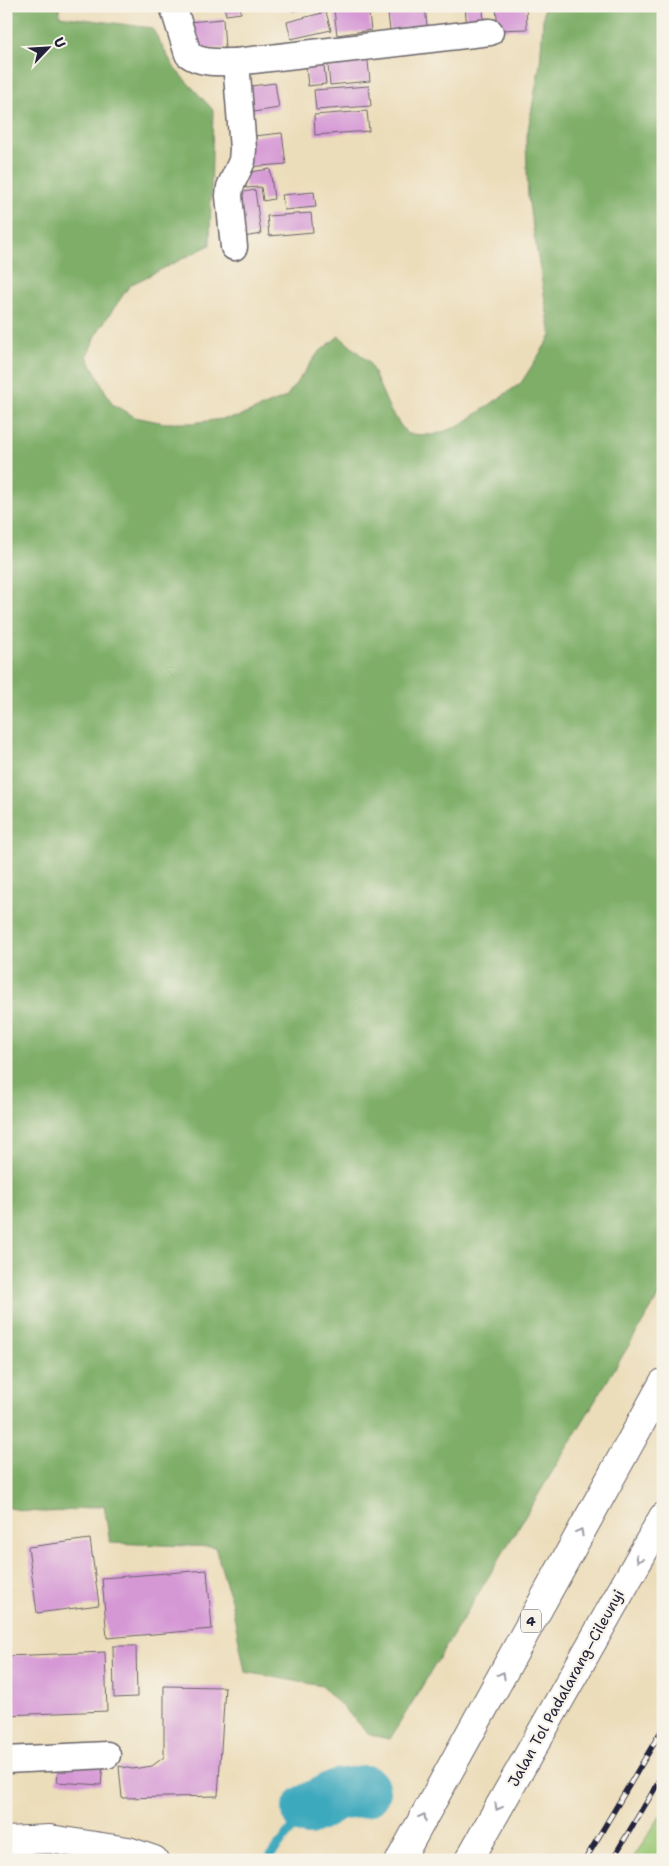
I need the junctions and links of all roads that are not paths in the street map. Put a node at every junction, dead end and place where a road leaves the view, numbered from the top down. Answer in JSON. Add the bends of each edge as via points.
{"nodes":[{"id":1,"x":173,"y":6,"type":"edge"},
{"id":2,"x":490,"y":32,"type":"dead end"},
{"id":3,"x":236,"y":62,"type":"junction"},
{"id":4,"x":234,"y":247,"type":"dead end"},
{"id":5,"x":663,"y":1383,"type":"edge"},
{"id":6,"x":663,"y":1517,"type":"edge"},
{"id":7,"x":107,"y":1755,"type":"dead end"},
{"id":8,"x":6,"y":1760,"type":"edge"},
{"id":9,"x":6,"y":1841,"type":"edge"},
{"id":10,"x":154,"y":1860,"type":"edge"},
{"id":11,"x":400,"y":1860,"type":"edge"},
{"id":12,"x":469,"y":1860,"type":"edge"}],
"edges":[{"from":1,"to":3,"type":"street","via":[[188,54],[203,61]]},
{"from":2,"to":3,"type":"street"},
{"from":3,"to":4,"type":"street","via":[[243,149],[229,196]]},
{"from":11,"to":5,"type":"main road","number":"4","one_way":true},
{"from":6,"to":12,"type":"main road","name":"Jalan Tol Padalarang–Cileunyi","one_way":true},
{"from":7,"to":8,"type":"street"},
{"from":9,"to":10,"type":"main road","via":[[50,1839],[128,1851]]}]}
